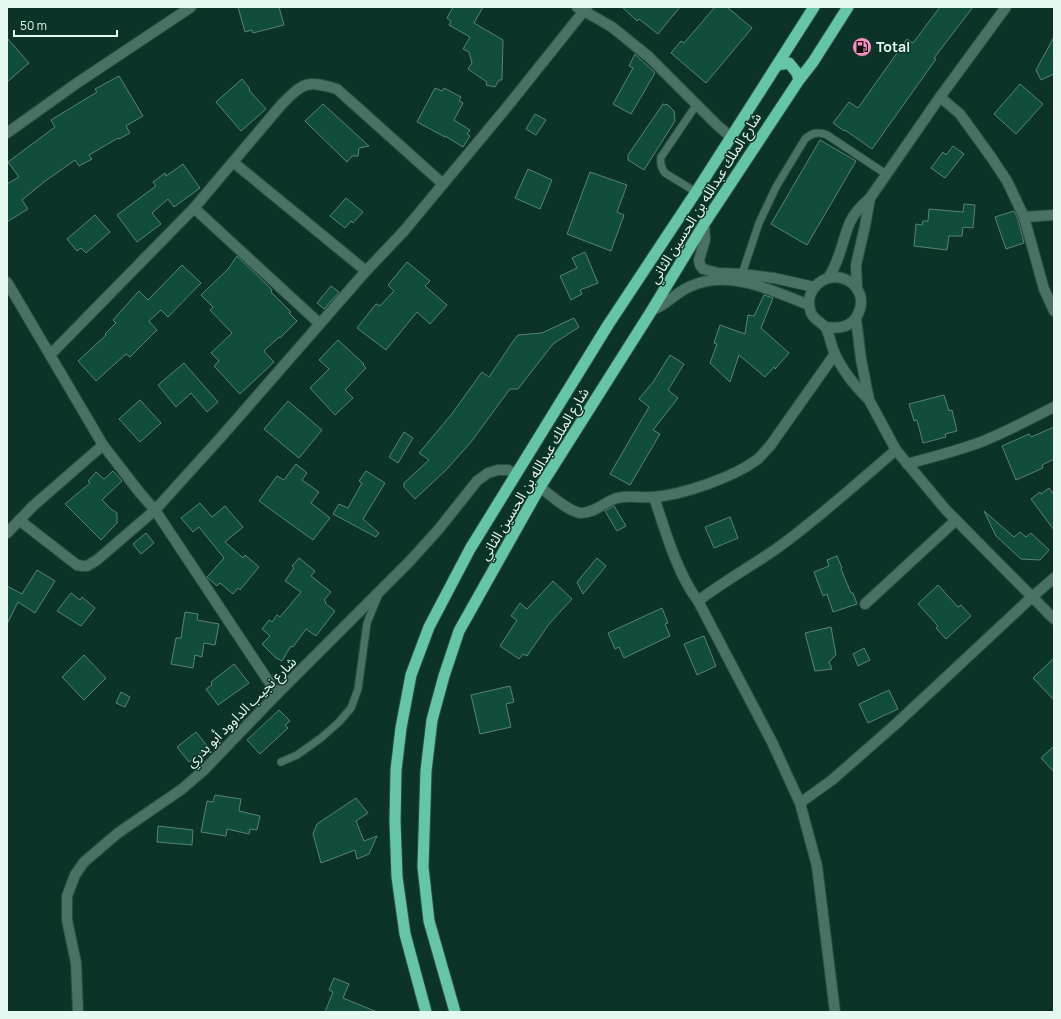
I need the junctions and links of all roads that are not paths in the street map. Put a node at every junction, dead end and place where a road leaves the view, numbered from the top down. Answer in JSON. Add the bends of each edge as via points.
{"nodes":[{"id":1,"x":191,"y":7,"type":"edge"},
{"id":2,"x":814,"y":7,"type":"edge"},
{"id":3,"x":848,"y":7,"type":"edge"},
{"id":4,"x":1006,"y":7,"type":"edge"},
{"id":5,"x":583,"y":8,"type":"edge"},
{"id":6,"x":777,"y":65,"type":"junction"},
{"id":7,"x":799,"y":80,"type":"junction"},
{"id":8,"x":940,"y":97,"type":"junction"},
{"id":9,"x":697,"y":104,"type":"junction"},
{"id":10,"x":7,"y":133,"type":"edge"},
{"id":11,"x":731,"y":137,"type":"junction"},
{"id":12,"x":233,"y":162,"type":"junction"},
{"id":13,"x":886,"y":174,"type":"junction"},
{"id":14,"x":443,"y":184,"type":"junction"},
{"id":15,"x":696,"y":192,"type":"junction"},
{"id":16,"x":870,"y":198,"type":"junction"},
{"id":17,"x":194,"y":208,"type":"junction"},
{"id":18,"x":1054,"y":215,"type":"edge"},
{"id":19,"x":1024,"y":217,"type":"junction"},
{"id":20,"x":704,"y":224,"type":"junction"},
{"id":21,"x":366,"y":271,"type":"junction"},
{"id":22,"x":742,"y":278,"type":"junction"},
{"id":23,"x":828,"y":278,"type":"junction"},
{"id":24,"x":7,"y":282,"type":"edge"},
{"id":25,"x":814,"y":287,"type":"junction"},
{"id":26,"x":857,"y":288,"type":"junction"},
{"id":27,"x":809,"y":305,"type":"junction"},
{"id":28,"x":652,"y":310,"type":"junction"},
{"id":29,"x":1054,"y":311,"type":"edge"},
{"id":30,"x":856,"y":319,"type":"junction"},
{"id":31,"x":320,"y":324,"type":"junction"},
{"id":32,"x":826,"y":327,"type":"junction"},
{"id":33,"x":834,"y":354,"type":"junction"},
{"id":34,"x":50,"y":355,"type":"junction"},
{"id":35,"x":869,"y":400,"type":"junction"},
{"id":36,"x":1054,"y":407,"type":"edge"},
{"id":37,"x":103,"y":445,"type":"junction"},
{"id":38,"x":896,"y":450,"type":"junction"},
{"id":39,"x":907,"y":464,"type":"junction"},
{"id":40,"x":516,"y":474,"type":"junction"},
{"id":41,"x":540,"y":488,"type":"junction"},
{"id":42,"x":654,"y":497,"type":"junction"},
{"id":43,"x":155,"y":510,"type":"junction"},
{"id":44,"x":19,"y":520,"type":"junction"},
{"id":45,"x":956,"y":520,"type":"junction"},
{"id":46,"x":7,"y":533,"type":"edge"},
{"id":47,"x":1054,"y":578,"type":"edge"},
{"id":48,"x":380,"y":590,"type":"junction"},
{"id":49,"x":1032,"y":597,"type":"junction"},
{"id":50,"x":698,"y":601,"type":"junction"},
{"id":51,"x":866,"y":604,"type":"dead end"},
{"id":52,"x":1054,"y":619,"type":"edge"},
{"id":53,"x":277,"y":694,"type":"junction"},
{"id":54,"x":281,"y":762,"type":"dead end"},
{"id":55,"x":800,"y":803,"type":"junction"},
{"id":56,"x":78,"y":1012,"type":"edge"},
{"id":57,"x":426,"y":1012,"type":"edge"},
{"id":58,"x":455,"y":1012,"type":"edge"},
{"id":59,"x":835,"y":1012,"type":"edge"}],
"edges":[{"from":1,"to":10,"type":"street"},
{"from":2,"to":6,"type":"highway","name":"شارع الملك عبدالله بن الحسين الثاني"},
{"from":3,"to":7,"type":"highway","name":"شارع الملك عبدالله بن الحسين الثاني"},
{"from":4,"to":8,"type":"street"},
{"from":5,"to":9,"type":"street","via":[[634,44]]},
{"from":5,"to":14,"type":"street","via":[[508,107]]},
{"from":6,"to":7,"type":"highway","via":[[789,63],[795,69]]},
{"from":6,"to":11,"type":"highway","name":"شارع الملك عبدالله بن الحسين الثاني"},
{"from":7,"to":20,"type":"highway","name":"شارع الملك عبدالله بن الحسين الثاني"},
{"from":8,"to":13,"type":"street"},
{"from":8,"to":19,"type":"street","via":[[960,114],[991,157],[1007,181]]},
{"from":9,"to":11,"type":"street"},
{"from":9,"to":15,"type":"lane","via":[[660,161],[665,172]]},
{"from":11,"to":15,"type":"highway","name":"شارع الملك عبدالله بن الحسين الثاني"},
{"from":12,"to":14,"type":"street","via":[[294,92],[304,85],[318,84],[337,90]]},
{"from":12,"to":17,"type":"street"},
{"from":12,"to":21,"type":"street"},
{"from":13,"to":16,"type":"street"},
{"from":13,"to":22,"type":"lane","via":[[827,135],[810,135],[805,139],[773,194],[759,223]]},
{"from":14,"to":21,"type":"street"},
{"from":15,"to":40,"type":"highway","name":"شارع الملك عبدالله بن الحسين الثاني","via":[[608,325]]},
{"from":16,"to":23,"type":"street","via":[[859,208],[851,221],[834,269]]},
{"from":16,"to":26,"type":"street","via":[[856,265]]},
{"from":17,"to":31,"type":"street"},
{"from":17,"to":34,"type":"street"},
{"from":18,"to":19,"type":"street"},
{"from":19,"to":29,"type":"street","via":[[1044,289]]},
{"from":20,"to":22,"type":"street","via":[[705,240],[700,265],[709,271]]},
{"from":20,"to":28,"type":"highway","name":"شارع الملك عبدالله بن الحسين الثاني"},
{"from":21,"to":31,"type":"street"},
{"from":22,"to":25,"type":"street","via":[[774,278]]},
{"from":22,"to":27,"type":"street"},
{"from":22,"to":28,"type":"street","via":[[692,285],[664,305]]},
{"from":23,"to":25,"type":"street"},
{"from":23,"to":26,"type":"street","via":[[844,278]]},
{"from":24,"to":34,"type":"street"},
{"from":25,"to":27,"type":"street"},
{"from":26,"to":30,"type":"street","via":[[861,304]]},
{"from":27,"to":32,"type":"street","via":[[817,322]]},
{"from":28,"to":41,"type":"highway","name":"شارع الملك عبدالله بن الحسين الثاني"},
{"from":30,"to":32,"type":"street","via":[[842,328]]},
{"from":30,"to":35,"type":"street"},
{"from":31,"to":43,"type":"street"},
{"from":32,"to":33,"type":"street"},
{"from":33,"to":35,"type":"street","via":[[855,386]]},
{"from":33,"to":42,"type":"street","via":[[770,446],[758,459],[722,478],[688,491]]},
{"from":34,"to":37,"type":"street"},
{"from":35,"to":38,"type":"street"},
{"from":36,"to":39,"type":"street","via":[[980,442]]},
{"from":37,"to":43,"type":"street"},
{"from":37,"to":44,"type":"street"},
{"from":38,"to":39,"type":"street"},
{"from":38,"to":50,"type":"street","via":[[806,526]]},
{"from":39,"to":45,"type":"street"},
{"from":40,"to":48,"type":"street","name":"شارع نجيب الداوود أبو بدري","via":[[508,470],[498,470],[477,481],[438,530]]},
{"from":40,"to":57,"type":"highway","name":"شارع الملك عبدالله بن الحسين الثاني","via":[[470,550],[429,627],[411,675],[401,728],[394,821],[397,877],[405,934]]},
{"from":41,"to":42,"type":"street","via":[[573,511],[581,513],[590,512],[620,497]]},
{"from":41,"to":58,"type":"highway","name":"شارع الملك عبدالله بن الحسين الثاني","via":[[459,631],[432,720],[426,771],[423,867],[429,921]]},
{"from":42,"to":50,"type":"street","via":[[681,573]]},
{"from":43,"to":44,"type":"street","via":[[97,560],[83,566],[77,565]]},
{"from":43,"to":53,"type":"street"},
{"from":44,"to":46,"type":"street"},
{"from":45,"to":49,"type":"street"},
{"from":45,"to":51,"type":"street"},
{"from":47,"to":49,"type":"street"},
{"from":48,"to":53,"type":"street","name":"شارع نجيب الداوود أبو بدري"},
{"from":48,"to":54,"type":"lane","via":[[367,623],[358,689],[351,708],[321,738],[297,755]]},
{"from":49,"to":52,"type":"street"},
{"from":49,"to":55,"type":"street","via":[[897,723],[832,780]]},
{"from":50,"to":55,"type":"street","via":[[772,742]]},
{"from":53,"to":56,"type":"street","name":"شارع نجيب الداوود أبو بدري","via":[[204,770],[182,789],[118,833],[84,862],[67,896],[68,920],[76,963]]},
{"from":55,"to":59,"type":"street","via":[[818,866]]}]}
